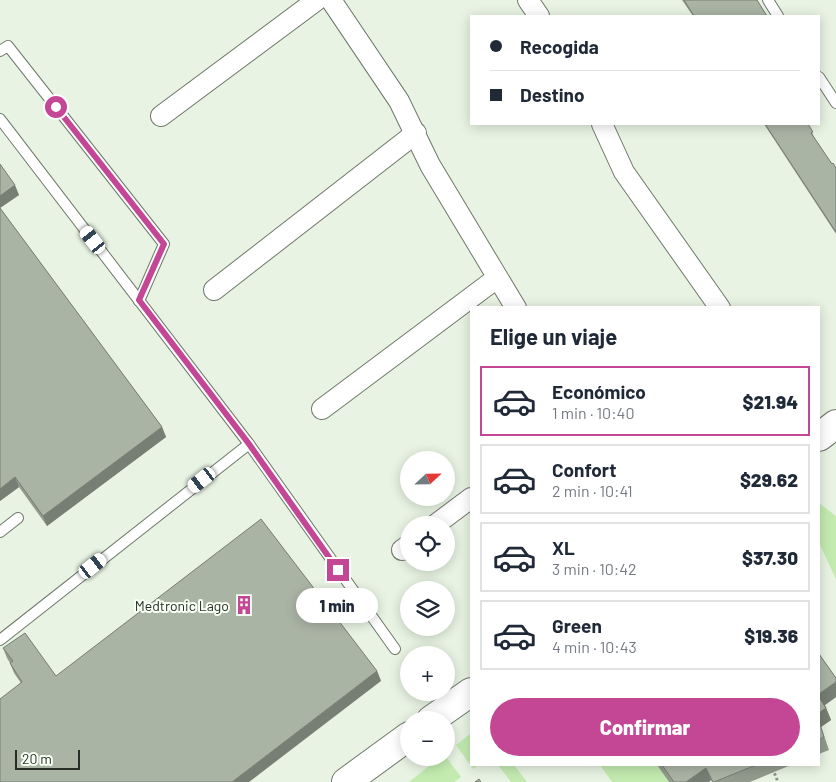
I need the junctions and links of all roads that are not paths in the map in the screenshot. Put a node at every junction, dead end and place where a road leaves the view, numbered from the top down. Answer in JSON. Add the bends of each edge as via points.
{"nodes":[{"id":1,"x":317,"y":0,"type":"edge"},
{"id":2,"x":331,"y":0,"type":"edge"},
{"id":3,"x":528,"y":0,"type":"edge"},
{"id":4,"x":768,"y":0,"type":"edge"},
{"id":5,"x":538,"y":15,"type":"edge"},
{"id":6,"x":777,"y":15,"type":"edge"},
{"id":7,"x":0,"y":51,"type":"edge"},
{"id":8,"x":820,"y":79,"type":"edge"},
{"id":9,"x":836,"y":103,"type":"edge"},
{"id":10,"x":161,"y":116,"type":"dead end"},
{"id":11,"x":0,"y":118,"type":"edge"},
{"id":12,"x":602,"y":125,"type":"edge"},
{"id":13,"x":416,"y":133,"type":"junction"},
{"id":14,"x":497,"y":278,"type":"junction"},
{"id":15,"x":214,"y":290,"type":"dead end"},
{"id":16,"x":139,"y":300,"type":"junction"},
{"id":17,"x":515,"y":306,"type":"edge"},
{"id":18,"x":719,"y":306,"type":"edge"},
{"id":19,"x":322,"y":409,"type":"dead end"},
{"id":20,"x":836,"y":424,"type":"edge"},
{"id":21,"x":820,"y":436,"type":"edge"},
{"id":22,"x":249,"y":444,"type":"junction"},
{"id":23,"x":470,"y":499,"type":"edge"},
{"id":24,"x":447,"y":516,"type":"edge"},
{"id":25,"x":18,"y":518,"type":"dead end"},
{"id":26,"x":0,"y":532,"type":"edge"},
{"id":27,"x":0,"y":640,"type":"edge"},
{"id":28,"x":394,"y":648,"type":"dead end"},
{"id":29,"x":470,"y":693,"type":"edge"},
{"id":30,"x":444,"y":711,"type":"edge"},
{"id":31,"x":400,"y":743,"type":"edge"},
{"id":32,"x":346,"y":782,"type":"edge"}],
"edges":[{"from":1,"to":10,"type":"street"},
{"from":2,"to":13,"type":"street","via":[[399,101]]},
{"from":3,"to":5,"type":"street"},
{"from":4,"to":6,"type":"lane"},
{"from":7,"to":16,"type":"lane","via":[[8,46],[164,244]]},
{"from":8,"to":9,"type":"lane"},
{"from":11,"to":16,"type":"lane"},
{"from":12,"to":18,"type":"street","via":[[624,172]]},
{"from":13,"to":14,"type":"street","via":[[430,165]]},
{"from":13,"to":15,"type":"street"},
{"from":14,"to":17,"type":"street"},
{"from":14,"to":19,"type":"street"},
{"from":16,"to":22,"type":"lane"},
{"from":20,"to":21,"type":"main road"},
{"from":22,"to":27,"type":"lane"},
{"from":22,"to":28,"type":"lane"},
{"from":23,"to":24,"type":"street"},
{"from":25,"to":26,"type":"lane"},
{"from":29,"to":30,"type":"main road"},
{"from":31,"to":32,"type":"main road"}]}
